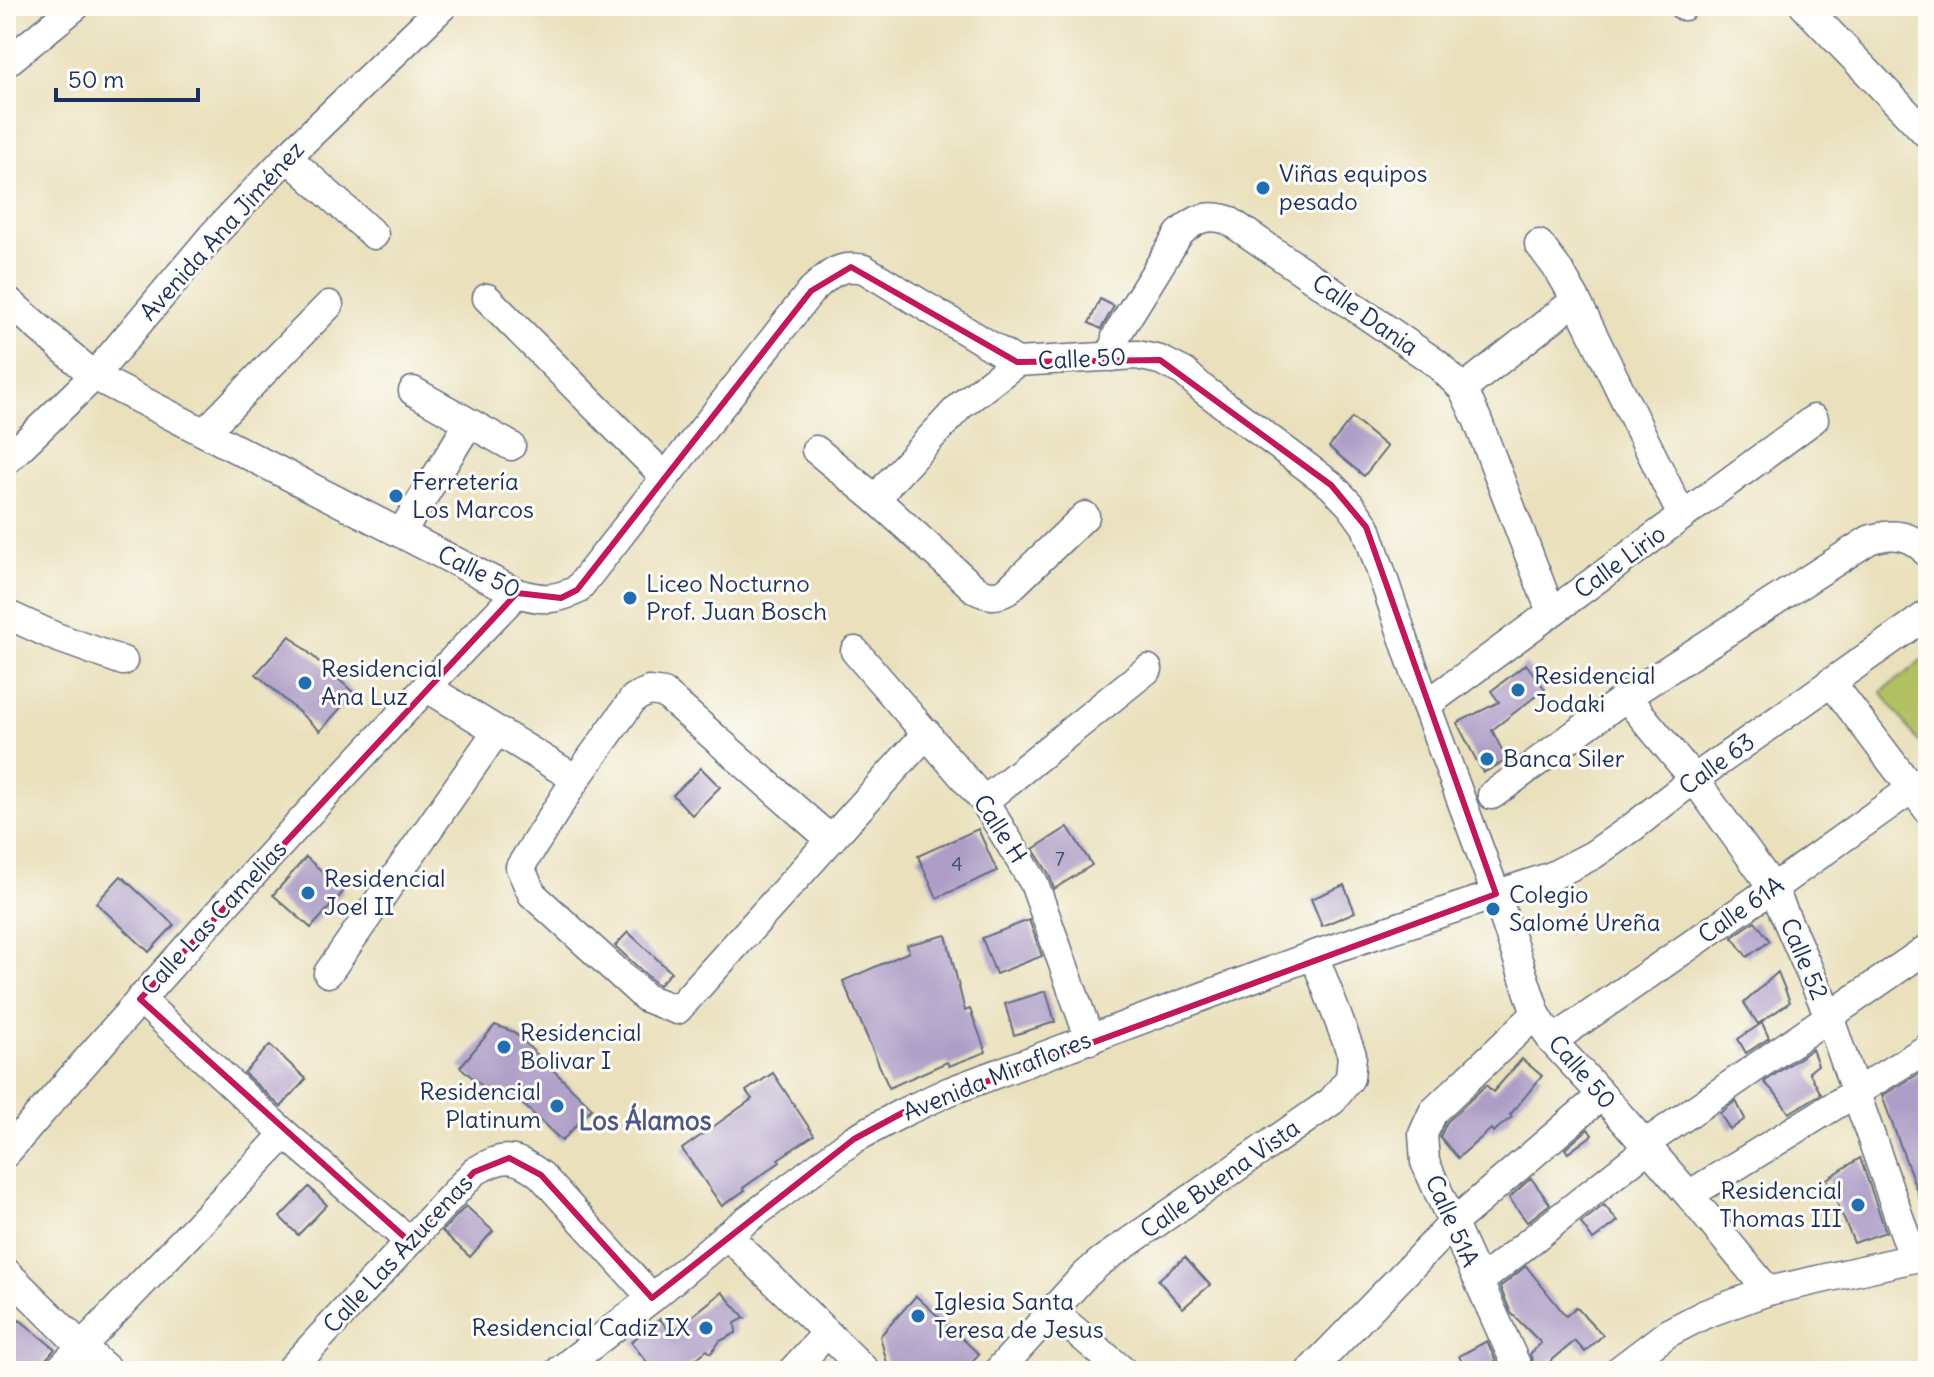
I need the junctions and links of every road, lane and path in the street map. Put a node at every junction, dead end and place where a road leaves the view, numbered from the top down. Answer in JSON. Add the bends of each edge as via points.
{"nodes":[{"id":1,"x":76,"y":6,"type":"edge"},
{"id":2,"x":443,"y":6,"type":"edge"},
{"id":3,"x":1804,"y":6,"type":"edge"},
{"id":4,"x":6,"y":63,"type":"edge"},
{"id":5,"x":1928,"y":135,"type":"edge"},
{"id":6,"x":287,"y":157,"type":"junction"},
{"id":7,"x":374,"y":235,"type":"dead end"},
{"id":8,"x":1539,"y":244,"type":"dead end"},
{"id":9,"x":487,"y":298,"type":"dead end"},
{"id":10,"x":6,"y":299,"type":"edge"},
{"id":11,"x":1576,"y":300,"type":"junction"},
{"id":12,"x":329,"y":305,"type":"dead end"},
{"id":13,"x":1112,"y":357,"type":"junction"},
{"id":14,"x":1017,"y":362,"type":"junction"},
{"id":15,"x":94,"y":376,"type":"junction"},
{"id":16,"x":1463,"y":389,"type":"junction"},
{"id":17,"x":413,"y":391,"type":"dead end"},
{"id":18,"x":1814,"y":419,"type":"dead end"},
{"id":19,"x":469,"y":423,"type":"junction"},
{"id":20,"x":205,"y":432,"type":"junction"},
{"id":21,"x":511,"y":446,"type":"dead end"},
{"id":22,"x":816,"y":450,"type":"dead end"},
{"id":23,"x":6,"y":461,"type":"edge"},
{"id":24,"x":665,"y":477,"type":"junction"},
{"id":25,"x":877,"y":500,"type":"junction"},
{"id":26,"x":1085,"y":516,"type":"dead end"},
{"id":27,"x":1682,"y":516,"type":"junction"},
{"id":28,"x":401,"y":533,"type":"junction"},
{"id":29,"x":1928,"y":554,"type":"edge"},
{"id":30,"x":517,"y":593,"type":"junction"},
{"id":31,"x":1551,"y":612,"type":"junction"},
{"id":32,"x":6,"y":614,"type":"edge"},
{"id":33,"x":1928,"y":614,"type":"edge"},
{"id":34,"x":855,"y":651,"type":"dead end"},
{"id":35,"x":123,"y":661,"type":"dead end"},
{"id":36,"x":1148,"y":669,"type":"dead end"},
{"id":37,"x":1831,"y":682,"type":"junction"},
{"id":38,"x":426,"y":687,"type":"junction"},
{"id":39,"x":1626,"y":697,"type":"junction"},
{"id":40,"x":1426,"y":705,"type":"junction"},
{"id":41,"x":497,"y":731,"type":"junction"},
{"id":42,"x":927,"y":733,"type":"junction"},
{"id":43,"x":576,"y":779,"type":"junction"},
{"id":44,"x":1694,"y":779,"type":"junction"},
{"id":45,"x":1923,"y":792,"type":"edge"},
{"id":46,"x":1492,"y":795,"type":"dead end"},
{"id":47,"x":984,"y":801,"type":"junction"},
{"id":48,"x":831,"y":840,"type":"junction"},
{"id":49,"x":1773,"y":888,"type":"junction"},
{"id":50,"x":1496,"y":894,"type":"junction"},
{"id":51,"x":1928,"y":948,"type":"edge"},
{"id":52,"x":1314,"y":955,"type":"junction"},
{"id":53,"x":328,"y":973,"type":"dead end"},
{"id":54,"x":140,"y":999,"type":"junction"},
{"id":55,"x":1536,"y":1014,"type":"junction"},
{"id":56,"x":1829,"y":1016,"type":"junction"},
{"id":57,"x":1090,"y":1040,"type":"junction"},
{"id":58,"x":1552,"y":1041,"type":"junction"},
{"id":59,"x":1928,"y":1048,"type":"edge"},
{"id":60,"x":1854,"y":1092,"type":"junction"},
{"id":61,"x":1602,"y":1095,"type":"junction"},
{"id":62,"x":285,"y":1134,"type":"junction"},
{"id":63,"x":1647,"y":1146,"type":"junction"},
{"id":64,"x":6,"y":1153,"type":"edge"},
{"id":65,"x":1689,"y":1195,"type":"junction"},
{"id":66,"x":1453,"y":1223,"type":"junction"},
{"id":67,"x":727,"y":1235,"type":"junction"},
{"id":68,"x":409,"y":1241,"type":"junction"},
{"id":69,"x":1921,"y":1256,"type":"edge"},
{"id":70,"x":6,"y":1272,"type":"edge"},
{"id":71,"x":1479,"y":1282,"type":"junction"},
{"id":72,"x":1768,"y":1291,"type":"junction"},
{"id":73,"x":652,"y":1298,"type":"junction"},
{"id":74,"x":1052,"y":1311,"type":"junction"},
{"id":75,"x":827,"y":1333,"type":"junction"},
{"id":76,"x":81,"y":1346,"type":"junction"},
{"id":77,"x":1513,"y":1368,"type":"edge"},
{"id":78,"x":58,"y":1371,"type":"edge"},
{"id":79,"x":109,"y":1371,"type":"edge"},
{"id":80,"x":289,"y":1371,"type":"edge"},
{"id":81,"x":559,"y":1371,"type":"edge"},
{"id":82,"x":792,"y":1371,"type":"edge"},
{"id":83,"x":866,"y":1371,"type":"edge"},
{"id":84,"x":998,"y":1371,"type":"edge"},
{"id":85,"x":1123,"y":1371,"type":"edge"},
{"id":86,"x":1310,"y":1371,"type":"edge"},
{"id":87,"x":1618,"y":1371,"type":"edge"}],
"edges":[{"from":1,"to":4,"type":"street"},
{"from":2,"to":6,"type":"street","name":"Avenida Ana Jiménez"},
{"from":3,"to":5,"type":"street"},
{"from":6,"to":7,"type":"street"},
{"from":6,"to":15,"type":"street","name":"Avenida Ana Jiménez","via":[[212,236]]},
{"from":8,"to":11,"type":"street"},
{"from":9,"to":24,"type":"street"},
{"from":10,"to":15,"type":"street","name":"Calle 50"},
{"from":11,"to":16,"type":"street"},
{"from":11,"to":27,"type":"street"},
{"from":12,"to":20,"type":"street"},
{"from":13,"to":14,"type":"street","name":"Calle 50"},
{"from":13,"to":16,"type":"street","name":"Calle Dania","via":[[1119,331],[1179,234],[1215,216],[1436,363]]},
{"from":13,"to":40,"type":"street","name":"Calle 50","via":[[1137,355],[1184,372],[1351,506],[1366,527]]},
{"from":14,"to":24,"type":"street","name":"Calle 50","via":[[864,269],[838,270],[811,291]]},
{"from":14,"to":25,"type":"street","via":[[960,406]]},
{"from":15,"to":20,"type":"street","name":"Calle 50"},
{"from":15,"to":23,"type":"street","name":"Avenida Ana Jiménez"},
{"from":16,"to":31,"type":"street","name":"Calle Dania"},
{"from":17,"to":19,"type":"street"},
{"from":18,"to":27,"type":"street","name":"Calle Lirio"},
{"from":19,"to":21,"type":"street"},
{"from":19,"to":28,"type":"street"},
{"from":20,"to":28,"type":"street","name":"Calle 50"},
{"from":22,"to":25,"type":"street"},
{"from":24,"to":30,"type":"street","name":"Calle 50","via":[[577,590],[561,598]]},
{"from":25,"to":26,"type":"street","via":[[976,590],[991,596],[1007,591]]},
{"from":27,"to":31,"type":"street","name":"Calle Lirio"},
{"from":28,"to":30,"type":"street","name":"Calle 50"},
{"from":29,"to":39,"type":"street","via":[[1900,535],[1869,540]]},
{"from":30,"to":38,"type":"street","name":"Calle Las Camelias"},
{"from":31,"to":40,"type":"street","name":"Calle Lirio"},
{"from":32,"to":35,"type":"street"},
{"from":33,"to":37,"type":"street","name":"Calle 63"},
{"from":34,"to":42,"type":"street","name":"Calle H"},
{"from":36,"to":47,"type":"street"},
{"from":37,"to":44,"type":"street","name":"Calle 63"},
{"from":37,"to":45,"type":"street"},
{"from":38,"to":41,"type":"street"},
{"from":38,"to":54,"type":"street","name":"Calle Las Camelias"},
{"from":39,"to":44,"type":"street","name":"Calle 52"},
{"from":39,"to":46,"type":"street"},
{"from":40,"to":50,"type":"street","name":"Calle 50"},
{"from":41,"to":43,"type":"street"},
{"from":41,"to":53,"type":"street"},
{"from":42,"to":47,"type":"street","name":"Calle H"},
{"from":42,"to":48,"type":"street"},
{"from":43,"to":48,"type":"street","via":[[634,698],[649,691],[664,693]]},
{"from":43,"to":48,"type":"street","via":[[520,867],[532,894],[646,998],[677,1010]]},
{"from":44,"to":49,"type":"street","name":"Calle 52"},
{"from":44,"to":50,"type":"street","name":"Calle 63","via":[[1593,855],[1552,876]]},
{"from":45,"to":49,"type":"street","name":"Calle 61A"},
{"from":47,"to":57,"type":"street","name":"Calle H","via":[[1034,883]]},
{"from":49,"to":56,"type":"street","name":"Calle 52"},
{"from":49,"to":58,"type":"street","name":"Calle 61A"},
{"from":50,"to":52,"type":"street","name":"Avenida Miraflores"},
{"from":50,"to":55,"type":"street","name":"Calle 50"},
{"from":51,"to":56,"type":"street"},
{"from":52,"to":57,"type":"street","name":"Avenida Miraflores"},
{"from":52,"to":74,"type":"street","name":"Calle Buena Vista","via":[[1352,1055],[1350,1078],[1342,1090],[1100,1262]]},
{"from":54,"to":62,"type":"street"},
{"from":54,"to":64,"type":"street","name":"Calle Las Camelias"},
{"from":55,"to":58,"type":"street","name":"Calle 50"},
{"from":55,"to":66,"type":"street","name":"Calle 51A","via":[[1427,1122],[1425,1162]]},
{"from":56,"to":60,"type":"street","name":"Calle 52"},
{"from":56,"to":63,"type":"street"},
{"from":57,"to":67,"type":"street","name":"Avenida Miraflores","via":[[904,1112],[854,1139]]},
{"from":58,"to":61,"type":"street","name":"Calle 50"},
{"from":59,"to":60,"type":"street"},
{"from":60,"to":65,"type":"street"},
{"from":60,"to":69,"type":"street","name":"Calle 52"},
{"from":61,"to":63,"type":"street","name":"Calle 50"},
{"from":61,"to":66,"type":"street"},
{"from":62,"to":68,"type":"street"},
{"from":62,"to":76,"type":"street"},
{"from":63,"to":65,"type":"street","name":"Calle 50"},
{"from":63,"to":71,"type":"street"},
{"from":65,"to":72,"type":"street","name":"Calle 50"},
{"from":66,"to":71,"type":"street","name":"Calle 51A"},
{"from":66,"to":86,"type":"street"},
{"from":67,"to":73,"type":"street","name":"Avenida Miraflores"},
{"from":67,"to":75,"type":"street"},
{"from":68,"to":73,"type":"street","name":"Calle Las Azucenas","via":[[474,1172],[509,1158],[541,1175]]},
{"from":68,"to":80,"type":"street","name":"Calle Las Azucenas"},
{"from":69,"to":72,"type":"street"},
{"from":70,"to":76,"type":"street"},
{"from":71,"to":77,"type":"street","name":"Calle 51A"},
{"from":72,"to":87,"type":"street","via":[[1668,1333]]},
{"from":73,"to":81,"type":"street","name":"Avenida Miraflores"},
{"from":74,"to":84,"type":"street","name":"Calle Buena Vista"},
{"from":74,"to":85,"type":"street"},
{"from":75,"to":82,"type":"street"},
{"from":75,"to":83,"type":"street"},
{"from":76,"to":78,"type":"street"},
{"from":76,"to":79,"type":"street"}]}
